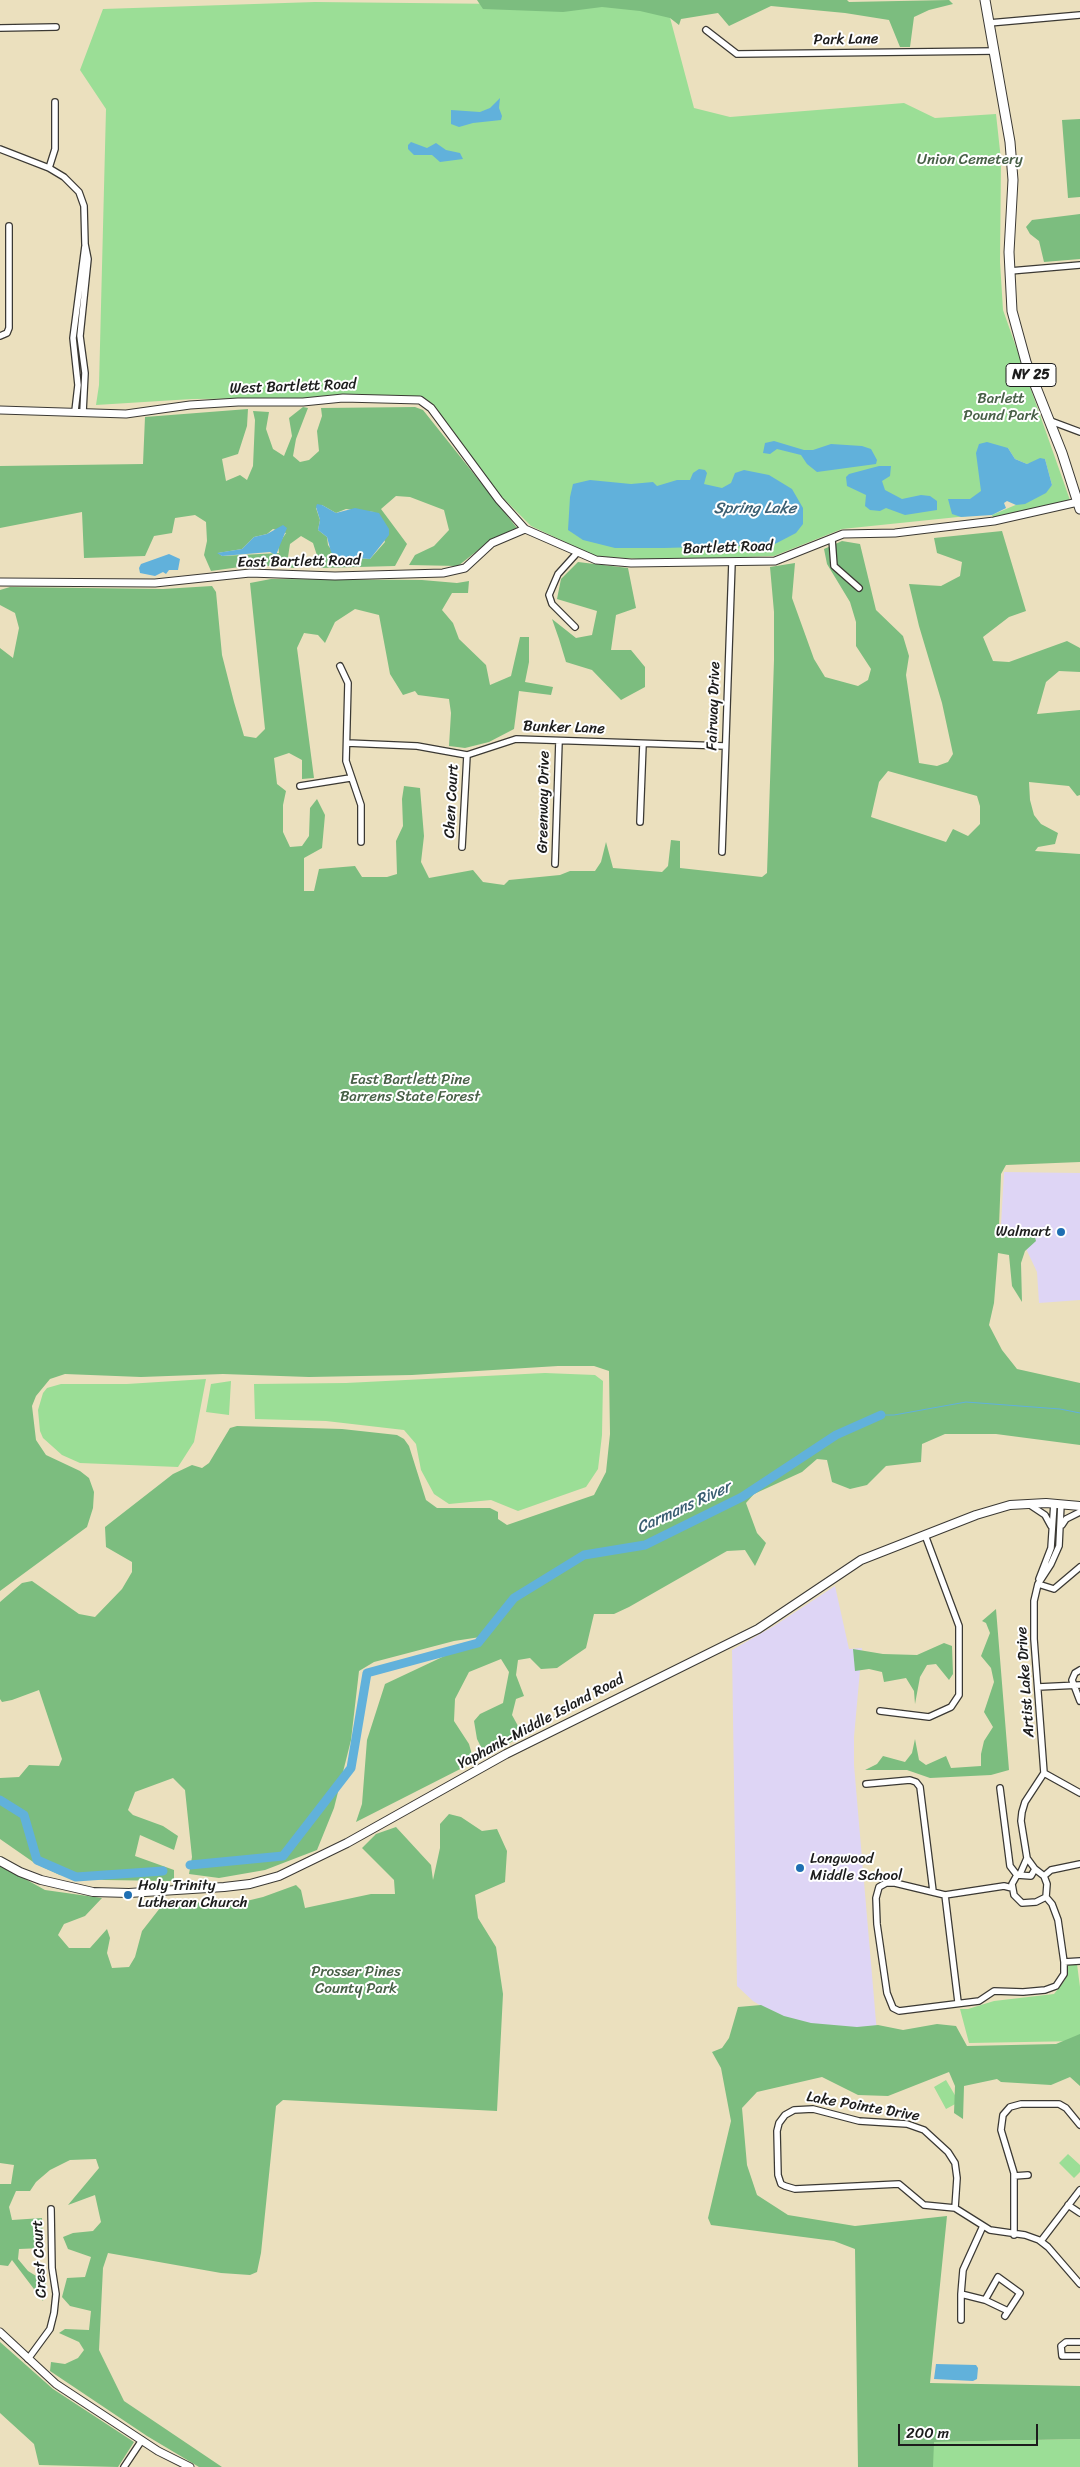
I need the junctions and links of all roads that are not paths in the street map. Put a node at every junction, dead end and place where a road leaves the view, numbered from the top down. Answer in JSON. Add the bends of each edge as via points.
{"nodes":[{"id":1,"x":985,"y":0,"type":"edge"},
{"id":2,"x":1080,"y":15,"type":"edge"},
{"id":3,"x":989,"y":23,"type":"junction"},
{"id":4,"x":56,"y":27,"type":"dead end"},
{"id":5,"x":0,"y":28,"type":"edge"},
{"id":6,"x":706,"y":30,"type":"dead end"},
{"id":7,"x":995,"y":51,"type":"junction"},
{"id":8,"x":55,"y":102,"type":"dead end"},
{"id":9,"x":0,"y":149,"type":"edge"},
{"id":10,"x":49,"y":168,"type":"junction"},
{"id":11,"x":8,"y":226,"type":"dead end"},
{"id":12,"x":85,"y":244,"type":"junction"},
{"id":13,"x":0,"y":262,"type":"edge"},
{"id":14,"x":9,"y":262,"type":"junction"},
{"id":15,"x":1080,"y":265,"type":"edge"},
{"id":16,"x":81,"y":266,"type":"junction"},
{"id":17,"x":88,"y":266,"type":"junction"},
{"id":18,"x":1010,"y":271,"type":"junction"},
{"id":19,"x":0,"y":336,"type":"edge"},
{"id":20,"x":78,"y":386,"type":"junction"},
{"id":21,"x":86,"y":386,"type":"junction"},
{"id":22,"x":0,"y":410,"type":"edge"},
{"id":23,"x":79,"y":411,"type":"junction"},
{"id":24,"x":1048,"y":420,"type":"junction"},
{"id":25,"x":1080,"y":432,"type":"edge"},
{"id":26,"x":1079,"y":504,"type":"edge"},
{"id":27,"x":525,"y":529,"type":"junction"},
{"id":28,"x":832,"y":539,"type":"junction"},
{"id":29,"x":577,"y":553,"type":"junction"},
{"id":30,"x":732,"y":562,"type":"junction"},
{"id":31,"x":0,"y":582,"type":"edge"},
{"id":32,"x":860,"y":588,"type":"dead end"},
{"id":33,"x":576,"y":627,"type":"dead end"},
{"id":34,"x":340,"y":666,"type":"dead end"},
{"id":35,"x":558,"y":741,"type":"junction"},
{"id":36,"x":347,"y":743,"type":"junction"},
{"id":37,"x":643,"y":744,"type":"junction"},
{"id":38,"x":725,"y":746,"type":"junction"},
{"id":39,"x":467,"y":755,"type":"junction"},
{"id":40,"x":350,"y":778,"type":"junction"},
{"id":41,"x":300,"y":786,"type":"dead end"},
{"id":42,"x":640,"y":822,"type":"dead end"},
{"id":43,"x":361,"y":842,"type":"dead end"},
{"id":44,"x":462,"y":847,"type":"dead end"},
{"id":45,"x":722,"y":852,"type":"dead end"},
{"id":46,"x":555,"y":864,"type":"dead end"},
{"id":47,"x":1026,"y":1503,"type":"junction"},
{"id":48,"x":1057,"y":1504,"type":"junction"},
{"id":49,"x":1080,"y":1506,"type":"edge"},
{"id":50,"x":1080,"y":1512,"type":"edge"},
{"id":51,"x":1061,"y":1526,"type":"junction"},
{"id":52,"x":1052,"y":1527,"type":"junction"},
{"id":53,"x":925,"y":1535,"type":"junction"},
{"id":54,"x":1080,"y":1567,"type":"edge"},
{"id":55,"x":1038,"y":1584,"type":"junction"},
{"id":56,"x":1080,"y":1670,"type":"edge"},
{"id":57,"x":1080,"y":1685,"type":"edge"},
{"id":58,"x":1072,"y":1686,"type":"junction"},
{"id":59,"x":1038,"y":1687,"type":"junction"},
{"id":60,"x":1080,"y":1701,"type":"edge"},
{"id":61,"x":880,"y":1711,"type":"dead end"},
{"id":62,"x":1044,"y":1773,"type":"junction"},
{"id":63,"x":866,"y":1784,"type":"dead end"},
{"id":64,"x":1000,"y":1788,"type":"dead end"},
{"id":65,"x":1080,"y":1793,"type":"edge"},
{"id":66,"x":1027,"y":1858,"type":"junction"},
{"id":67,"x":0,"y":1861,"type":"edge"},
{"id":68,"x":1080,"y":1864,"type":"edge"},
{"id":69,"x":1035,"y":1869,"type":"junction"},
{"id":70,"x":1019,"y":1874,"type":"junction"},
{"id":71,"x":1044,"y":1876,"type":"junction"},
{"id":72,"x":1012,"y":1888,"type":"junction"},
{"id":73,"x":933,"y":1891,"type":"junction"},
{"id":74,"x":945,"y":1895,"type":"junction"},
{"id":75,"x":1046,"y":1897,"type":"junction"},
{"id":76,"x":1080,"y":1961,"type":"edge"},
{"id":77,"x":1064,"y":1962,"type":"junction"},
{"id":78,"x":958,"y":2002,"type":"junction"},
{"id":79,"x":1080,"y":2125,"type":"edge"},
{"id":80,"x":1028,"y":2175,"type":"dead end"},
{"id":81,"x":1014,"y":2176,"type":"junction"},
{"id":82,"x":1080,"y":2190,"type":"edge"},
{"id":83,"x":1068,"y":2205,"type":"junction"},
{"id":84,"x":955,"y":2208,"type":"junction"},
{"id":85,"x":50,"y":2209,"type":"dead end"},
{"id":86,"x":1080,"y":2212,"type":"edge"},
{"id":87,"x":983,"y":2226,"type":"junction"},
{"id":88,"x":1014,"y":2234,"type":"junction"},
{"id":89,"x":1041,"y":2242,"type":"junction"},
{"id":90,"x":1080,"y":2284,"type":"edge"},
{"id":91,"x":961,"y":2294,"type":"junction"},
{"id":92,"x":985,"y":2300,"type":"junction"},
{"id":93,"x":961,"y":2320,"type":"dead end"},
{"id":94,"x":0,"y":2332,"type":"edge"},
{"id":95,"x":1080,"y":2342,"type":"edge"},
{"id":96,"x":1080,"y":2356,"type":"edge"},
{"id":97,"x":28,"y":2359,"type":"junction"},
{"id":98,"x":142,"y":2440,"type":"junction"},
{"id":99,"x":124,"y":2467,"type":"edge"},
{"id":100,"x":190,"y":2467,"type":"edge"}],
"edges":[{"from":1,"to":3,"type":"main road","number":"NY 25"},
{"from":2,"to":3,"type":"street"},
{"from":3,"to":7,"type":"main road","number":"NY 25"},
{"from":4,"to":5,"type":"street"},
{"from":6,"to":7,"type":"street","name":"Park Lane","via":[[737,54]]},
{"from":7,"to":18,"type":"main road","number":"NY 25","via":[[1012,162]]},
{"from":8,"to":10,"type":"street","via":[[54,148]]},
{"from":9,"to":10,"type":"street"},
{"from":10,"to":12,"type":"street","via":[[79,192],[86,216]]},
{"from":11,"to":14,"type":"street"},
{"from":12,"to":16,"type":"street"},
{"from":12,"to":17,"type":"street"},
{"from":13,"to":14,"type":"street"},
{"from":14,"to":19,"type":"street","via":[[9,328],[7,334]]},
{"from":15,"to":18,"type":"street"},
{"from":16,"to":17,"type":"street"},
{"from":16,"to":20,"type":"street","via":[[73,338]]},
{"from":17,"to":21,"type":"street","via":[[80,336]]},
{"from":18,"to":24,"type":"main road","number":"NY 25","via":[[1016,328]]},
{"from":20,"to":21,"type":"street"},
{"from":20,"to":23,"type":"street"},
{"from":21,"to":23,"type":"street"},
{"from":22,"to":23,"type":"street","name":"West Bartlett Road"},
{"from":23,"to":27,"type":"street","name":"West Bartlett Road","via":[[126,414],[190,405],[343,398],[420,400],[431,408],[499,500]]},
{"from":24,"to":25,"type":"street"},
{"from":24,"to":26,"type":"main road","number":"NY 25"},
{"from":26,"to":28,"type":"street","name":"Bartlett Road","via":[[994,521],[895,534],[843,534]]},
{"from":27,"to":29,"type":"street","name":"Bartlett Road"},
{"from":27,"to":31,"type":"street","name":"East Bartlett Road","via":[[492,543],[465,568],[443,573],[335,576],[250,573],[155,583]]},
{"from":28,"to":30,"type":"street","name":"Bartlett Road","via":[[775,561]]},
{"from":28,"to":32,"type":"street","via":[[834,566]]},
{"from":29,"to":30,"type":"street","name":"Bartlett Road","via":[[596,560],[631,563]]},
{"from":29,"to":33,"type":"street","via":[[558,574],[549,595],[552,604]]},
{"from":30,"to":38,"type":"street","name":"Fairway Drive"},
{"from":34,"to":36,"type":"street","via":[[349,689]]},
{"from":35,"to":37,"type":"street","name":"Bunker Lane"},
{"from":35,"to":39,"type":"street","name":"Bunker Lane","via":[[516,739]]},
{"from":35,"to":46,"type":"street","name":"Greenway Drive"},
{"from":36,"to":39,"type":"street","name":"Bunker Lane","via":[[417,746]]},
{"from":36,"to":40,"type":"street","via":[[346,761]]},
{"from":37,"to":38,"type":"street","name":"Bunker Lane"},
{"from":37,"to":42,"type":"street"},
{"from":38,"to":45,"type":"street","name":"Fairway Drive"},
{"from":39,"to":44,"type":"street","name":"Chen Court"},
{"from":40,"to":41,"type":"street"},
{"from":40,"to":43,"type":"street","via":[[361,805]]},
{"from":47,"to":48,"type":"main road","name":"Yaphank-Middle Island Road"},
{"from":47,"to":52,"type":"street","via":[[1045,1515]]},
{"from":47,"to":53,"type":"main road","name":"Yaphank-Middle Island Road","via":[[994,1509]]},
{"from":48,"to":49,"type":"main road","name":"Yaphank-Middle Island Road"},
{"from":48,"to":51,"type":"street","name":"Artist Lake Drive"},
{"from":48,"to":52,"type":"street"},
{"from":50,"to":51,"type":"street","via":[[1066,1519]]},
{"from":51,"to":55,"type":"street","name":"Artist Lake Drive","via":[[1055,1557]]},
{"from":52,"to":55,"type":"street","via":[[1050,1548]]},
{"from":53,"to":61,"type":"street","via":[[959,1626],[959,1695],[951,1707],[929,1717]]},
{"from":53,"to":67,"type":"main road","name":"Yaphank-Middle Island Road","via":[[861,1560],[758,1629],[506,1754],[347,1843],[279,1876],[224,1887],[110,1893],[40,1880]]},
{"from":54,"to":55,"type":"street","via":[[1054,1589]]},
{"from":55,"to":59,"type":"street","name":"Artist Lake Drive","via":[[1033,1615]]},
{"from":56,"to":58,"type":"street","via":[[1073,1676]]},
{"from":57,"to":58,"type":"street"},
{"from":58,"to":59,"type":"street"},
{"from":58,"to":60,"type":"street"},
{"from":59,"to":62,"type":"street","name":"Artist Lake Drive"},
{"from":62,"to":65,"type":"street"},
{"from":62,"to":66,"type":"street","via":[[1022,1812]]},
{"from":63,"to":73,"type":"street","via":[[910,1780],[920,1787]]},
{"from":64,"to":70,"type":"street","via":[[1010,1866]]},
{"from":66,"to":69,"type":"street"},
{"from":66,"to":70,"type":"street"},
{"from":68,"to":71,"type":"street","via":[[1050,1870]]},
{"from":69,"to":70,"type":"street","via":[[1031,1876]]},
{"from":69,"to":71,"type":"street"},
{"from":70,"to":72,"type":"street"},
{"from":71,"to":75,"type":"street"},
{"from":72,"to":74,"type":"street","via":[[1004,1886]]},
{"from":72,"to":75,"type":"street","via":[[1022,1903]]},
{"from":73,"to":74,"type":"street"},
{"from":73,"to":78,"type":"street","via":[[895,1883],[879,1887],[876,1909],[888,1995],[892,2008],[899,2011]]},
{"from":74,"to":78,"type":"street"},
{"from":75,"to":77,"type":"street","via":[[1058,1920]]},
{"from":76,"to":77,"type":"street"},
{"from":77,"to":78,"type":"street","via":[[1060,1982],[1051,1988],[994,1992],[979,2001]]},
{"from":79,"to":81,"type":"street","via":[[1059,2104],[1010,2107],[1003,2115],[1001,2125]]},
{"from":80,"to":81,"type":"street"},
{"from":81,"to":88,"type":"street"},
{"from":82,"to":83,"type":"street"},
{"from":83,"to":86,"type":"street"},
{"from":83,"to":89,"type":"street"},
{"from":84,"to":84,"type":"street","name":"Lake Pointe Drive","via":[[955,2163],[924,2130],[907,2124],[859,2121],[813,2109],[794,2110],[779,2122],[778,2175],[785,2186],[812,2189],[892,2182],[902,2186],[924,2205]]},
{"from":84,"to":87,"type":"street","name":"Lake Pointe Drive"},
{"from":85,"to":97,"type":"street","name":"Crest Court","via":[[56,2294],[54,2313],[50,2330]]},
{"from":87,"to":88,"type":"street","name":"Lake Pointe Drive","via":[[995,2232]]},
{"from":87,"to":91,"type":"street","via":[[963,2270]]},
{"from":88,"to":89,"type":"street","name":"Lake Pointe Drive"},
{"from":89,"to":90,"type":"street"},
{"from":91,"to":92,"type":"street"},
{"from":91,"to":93,"type":"street"},
{"from":92,"to":92,"type":"street","via":[[998,2277],[1020,2293],[1006,2313]]},
{"from":94,"to":97,"type":"street"},
{"from":95,"to":96,"type":"street","via":[[1063,2343],[1061,2354]]},
{"from":97,"to":98,"type":"street","via":[[56,2384]]},
{"from":98,"to":99,"type":"street"},
{"from":98,"to":100,"type":"street"}]}
